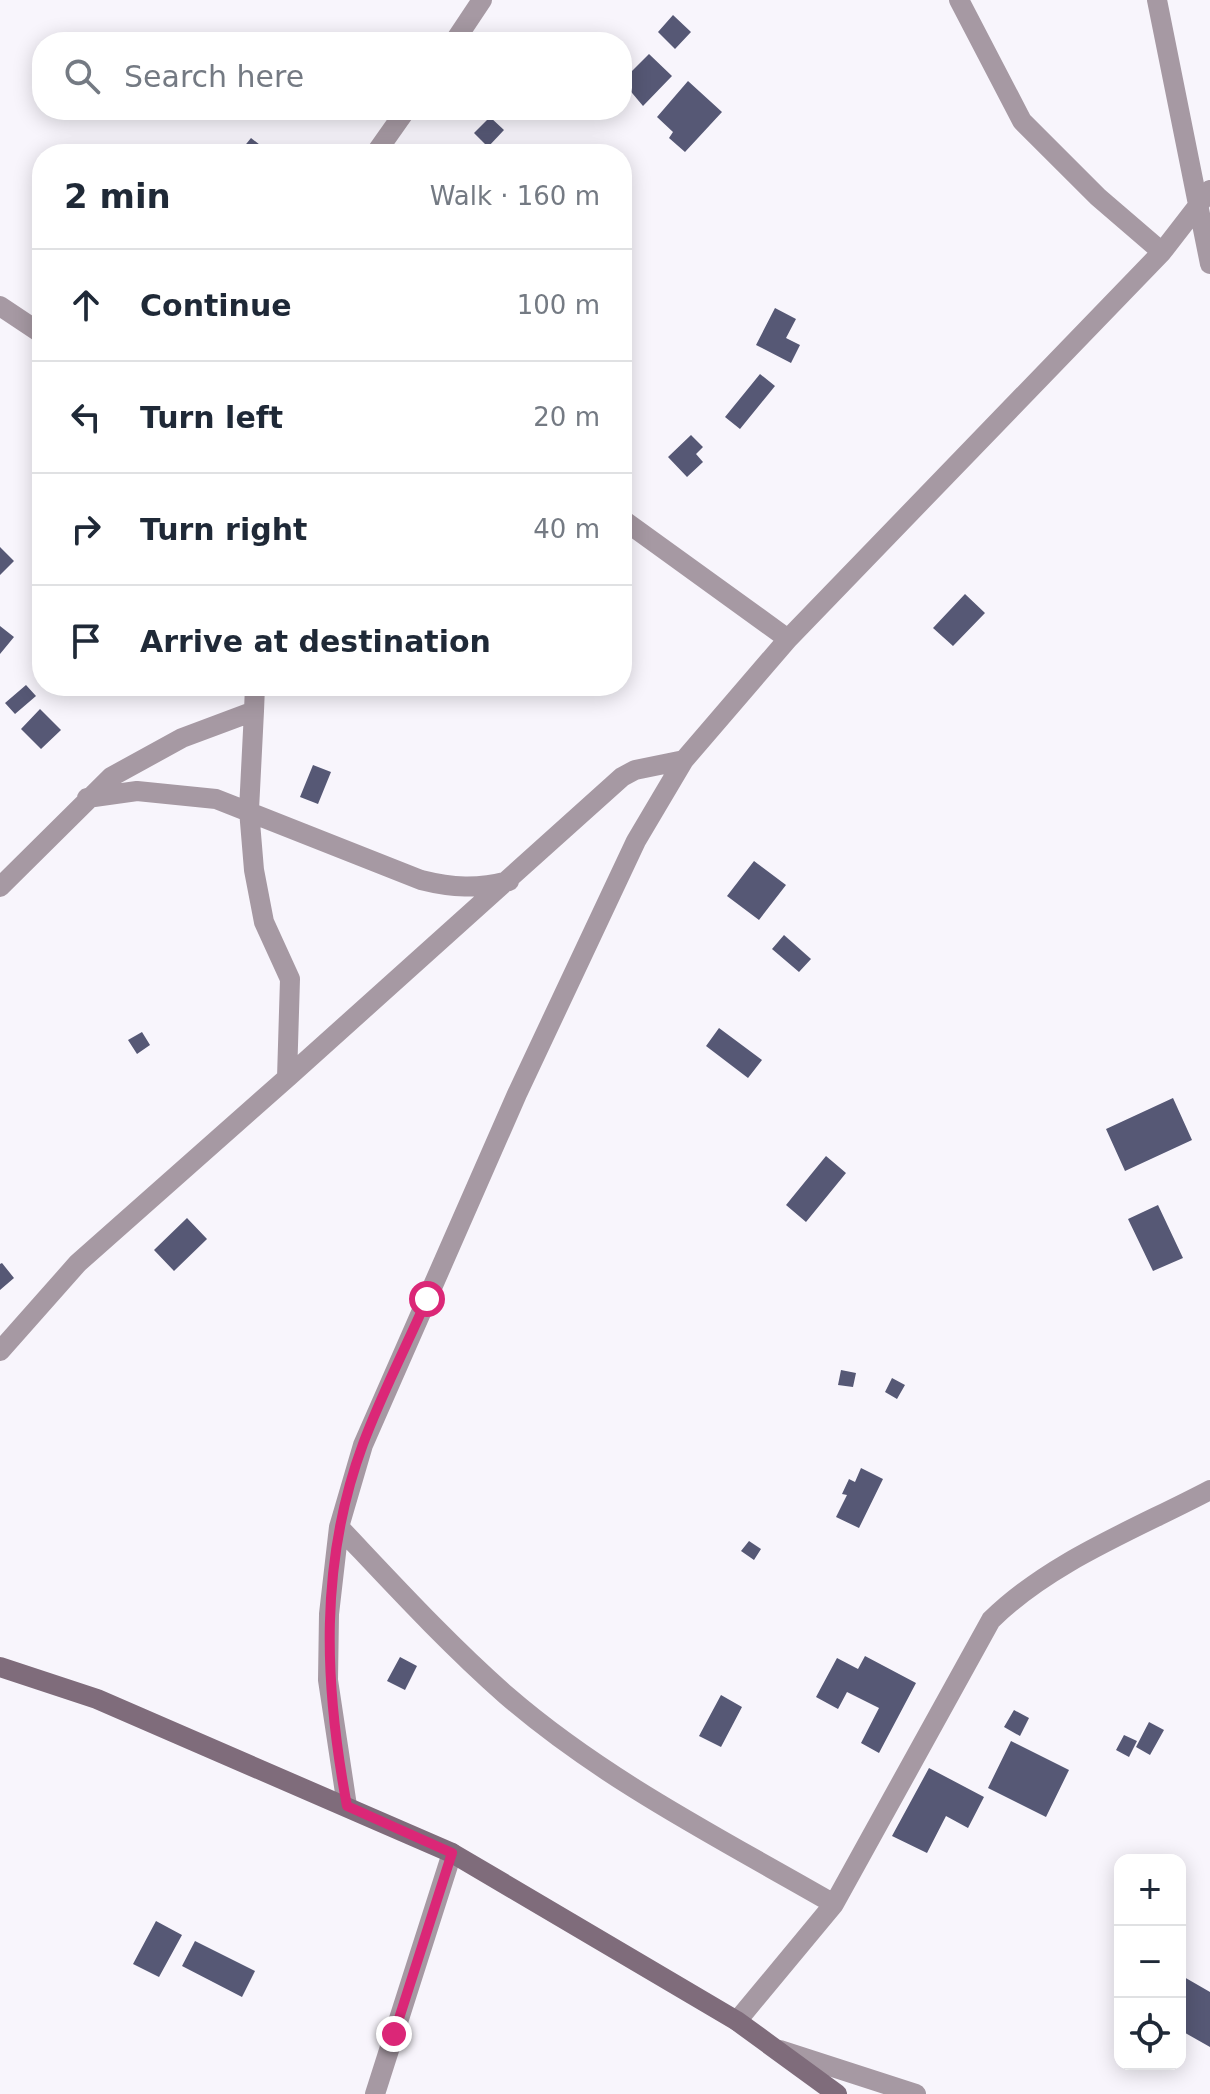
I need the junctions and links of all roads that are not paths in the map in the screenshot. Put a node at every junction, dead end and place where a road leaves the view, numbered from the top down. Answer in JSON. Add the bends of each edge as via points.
{"nodes":[{"id":1,"x":482,"y":0,"type":"edge"},
{"id":2,"x":959,"y":0,"type":"edge"},
{"id":3,"x":1157,"y":0,"type":"edge"},
{"id":4,"x":461,"y":32,"type":"edge"},
{"id":5,"x":399,"y":120,"type":"edge"},
{"id":6,"x":382,"y":144,"type":"edge"},
{"id":7,"x":1204,"y":197,"type":"edge"},
{"id":8,"x":1162,"y":252,"type":"junction"},
{"id":9,"x":1210,"y":264,"type":"edge"},
{"id":10,"x":0,"y":306,"type":"edge"},
{"id":11,"x":32,"y":327,"type":"edge"},
{"id":12,"x":632,"y":526,"type":"edge"},
{"id":13,"x":788,"y":639,"type":"junction"},
{"id":14,"x":255,"y":696,"type":"edge"},
{"id":15,"x":254,"y":711,"type":"junction"},
{"id":16,"x":684,"y":760,"type":"junction"},
{"id":17,"x":87,"y":798,"type":"junction"},
{"id":18,"x":249,"y":810,"type":"junction"},
{"id":19,"x":512,"y":880,"type":"junction"},
{"id":20,"x":0,"y":887,"type":"edge"},
{"id":21,"x":287,"y":1078,"type":"junction"},
{"id":22,"x":0,"y":1351,"type":"edge"},
{"id":23,"x":1210,"y":1490,"type":"edge"},
{"id":24,"x":339,"y":1527,"type":"junction"},
{"id":25,"x":0,"y":1667,"type":"edge"},
{"id":26,"x":347,"y":1806,"type":"junction"},
{"id":27,"x":452,"y":1853,"type":"junction"},
{"id":28,"x":834,"y":1904,"type":"junction"},
{"id":29,"x":737,"y":2021,"type":"junction"},
{"id":30,"x":776,"y":2048,"type":"junction"},
{"id":31,"x":375,"y":2094,"type":"edge"},
{"id":32,"x":837,"y":2094,"type":"edge"},
{"id":33,"x":916,"y":2094,"type":"edge"}],
"edges":[{"from":1,"to":4,"type":"street"},
{"from":2,"to":8,"type":"street","via":[[1022,121]]},
{"from":3,"to":7,"type":"street"},
{"from":5,"to":6,"type":"street"},
{"from":7,"to":8,"type":"street"},
{"from":7,"to":9,"type":"street"},
{"from":8,"to":13,"type":"street"},
{"from":10,"to":11,"type":"street"},
{"from":12,"to":13,"type":"street"},
{"from":13,"to":16,"type":"street"},
{"from":14,"to":15,"type":"street"},
{"from":15,"to":17,"type":"street","via":[[141,758]]},
{"from":15,"to":18,"type":"street"},
{"from":16,"to":19,"type":"street","via":[[622,777]]},
{"from":16,"to":24,"type":"street","via":[[608,896],[511,1109],[363,1445]]},
{"from":17,"to":18,"type":"street","via":[[137,791],[177,793]]},
{"from":17,"to":20,"type":"street"},
{"from":18,"to":19,"type":"street","via":[[421,880],[453,888]]},
{"from":18,"to":21,"type":"street","via":[[258,895],[290,979]]},
{"from":19,"to":21,"type":"street"},
{"from":21,"to":22,"type":"street","via":[[78,1263]]},
{"from":23,"to":28,"type":"street","via":[[1045,1577],[991,1620]]},
{"from":24,"to":26,"type":"street","via":[[328,1669]]},
{"from":24,"to":28,"type":"street","via":[[507,1696],[591,1760]]},
{"from":25,"to":26,"type":"street","via":[[97,1699]]},
{"from":26,"to":27,"type":"street"},
{"from":27,"to":29,"type":"street"},
{"from":27,"to":31,"type":"street"},
{"from":28,"to":29,"type":"street"},
{"from":29,"to":30,"type":"street"},
{"from":30,"to":32,"type":"street"},
{"from":30,"to":33,"type":"street"}]}
